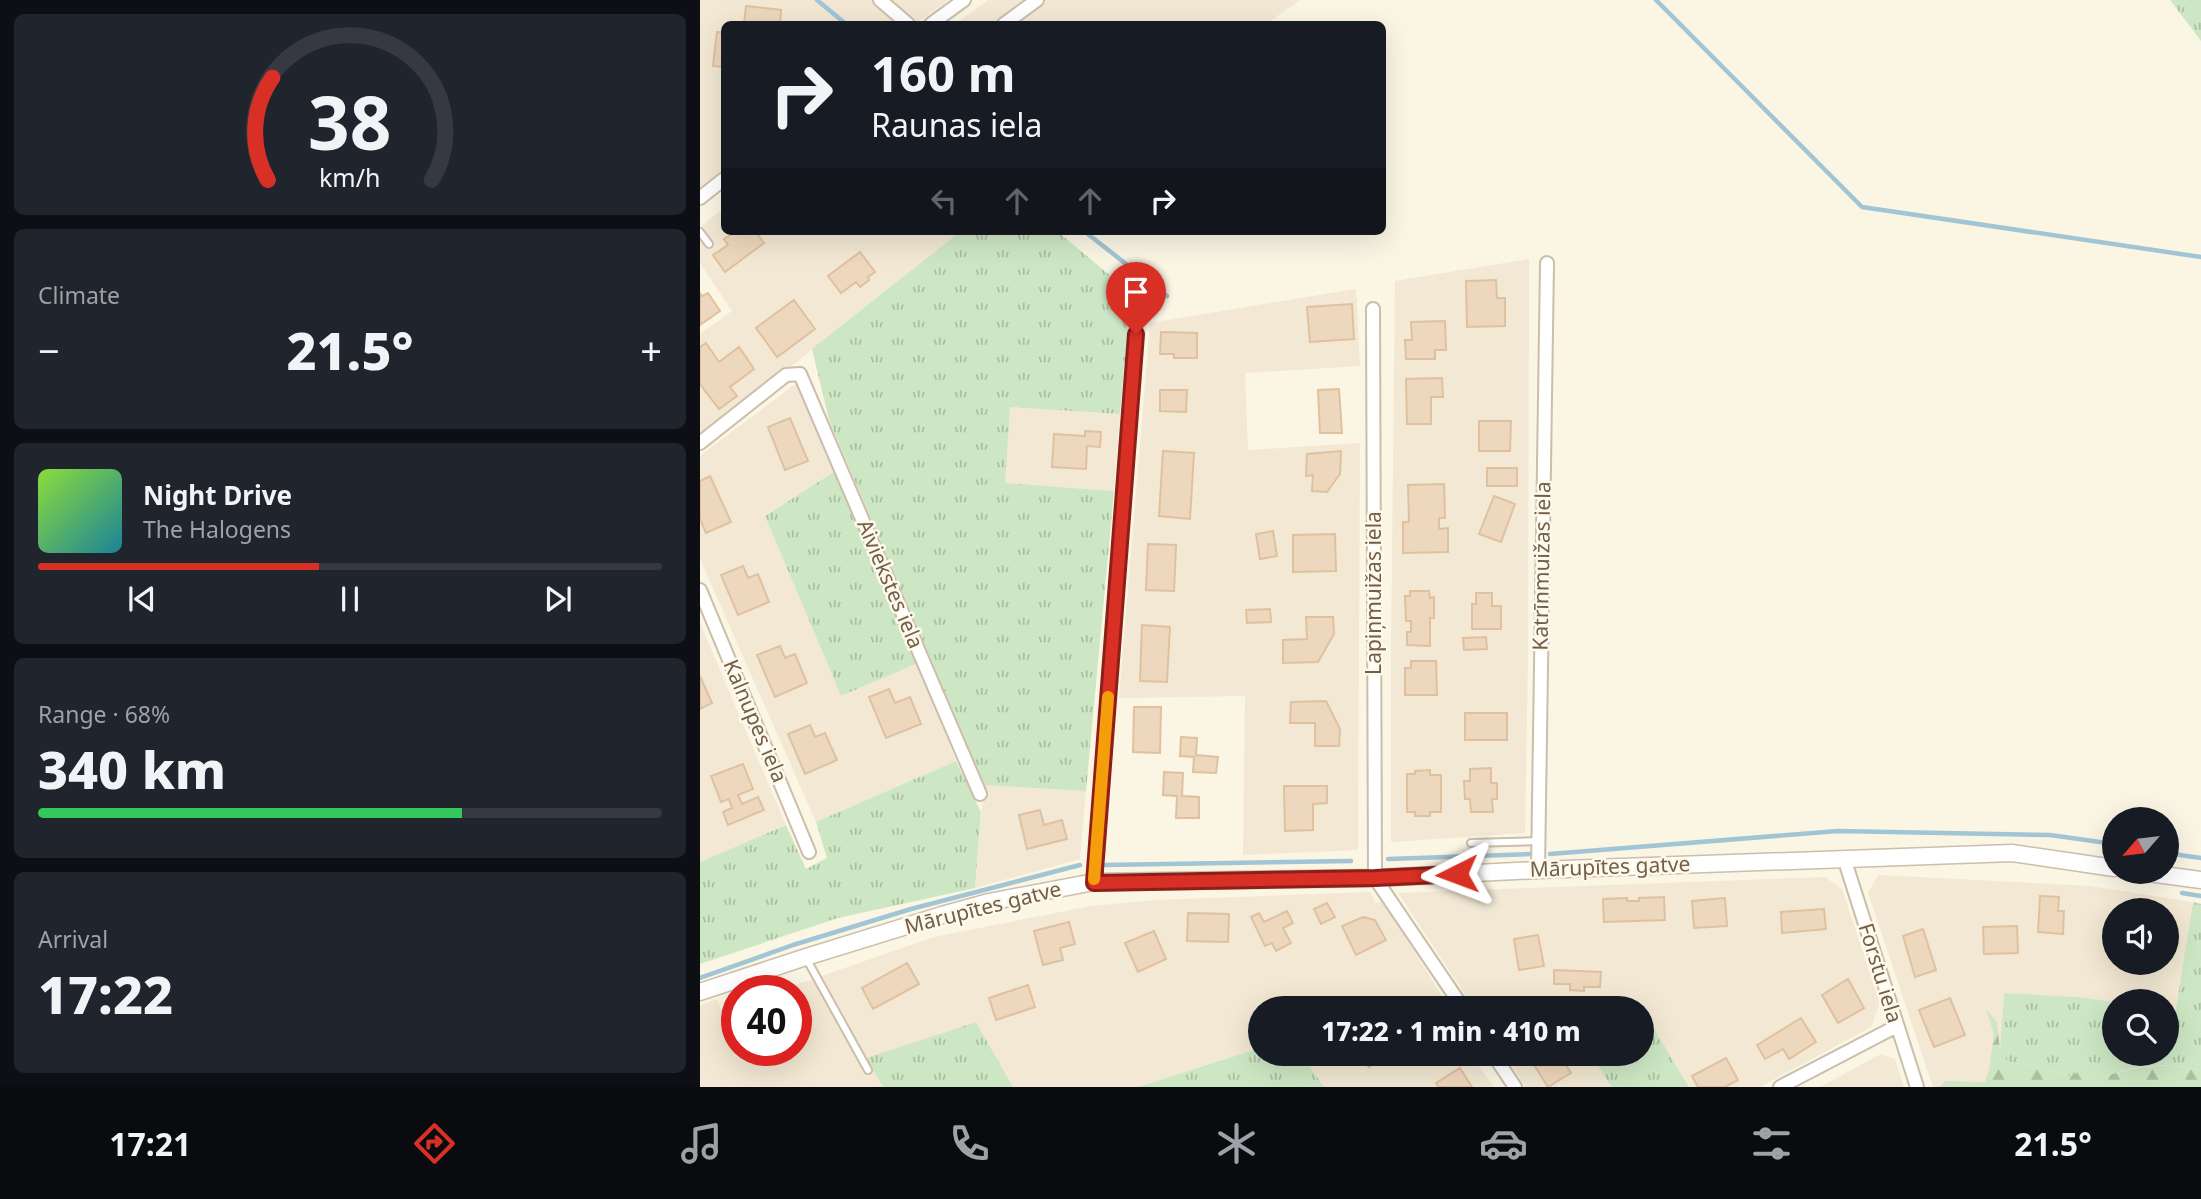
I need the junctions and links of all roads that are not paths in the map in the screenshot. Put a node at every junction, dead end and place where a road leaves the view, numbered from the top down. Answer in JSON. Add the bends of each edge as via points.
{"nodes":[{"id":1,"x":880,"y":0,"type":"edge"},
{"id":2,"x":964,"y":0,"type":"edge"},
{"id":3,"x":1037,"y":0,"type":"edge"},
{"id":4,"x":904,"y":21,"type":"edge"},
{"id":5,"x":935,"y":21,"type":"edge"},
{"id":6,"x":1008,"y":21,"type":"edge"},
{"id":7,"x":721,"y":181,"type":"edge"},
{"id":8,"x":700,"y":198,"type":"edge"},
{"id":9,"x":700,"y":232,"type":"edge"},
{"id":10,"x":709,"y":244,"type":"dead end"},
{"id":11,"x":1547,"y":263,"type":"dead end"},
{"id":12,"x":1373,"y":309,"type":"dead end"},
{"id":13,"x":1136,"y":334,"type":"dead end"},
{"id":14,"x":700,"y":443,"type":"edge"},
{"id":15,"x":700,"y":590,"type":"edge"},
{"id":16,"x":980,"y":794,"type":"dead end"},
{"id":17,"x":1539,"y":841,"type":"junction"},
{"id":18,"x":1471,"y":843,"type":"dead end"},
{"id":19,"x":809,"y":852,"type":"dead end"},
{"id":20,"x":1844,"y":858,"type":"junction"},
{"id":21,"x":2102,"y":866,"type":"edge"},
{"id":22,"x":1538,"y":870,"type":"junction"},
{"id":23,"x":2179,"y":877,"type":"edge"},
{"id":24,"x":1375,"y":878,"type":"junction"},
{"id":25,"x":2201,"y":880,"type":"edge"},
{"id":26,"x":1094,"y":883,"type":"junction"},
{"id":27,"x":806,"y":957,"type":"junction"},
{"id":28,"x":700,"y":992,"type":"edge"},
{"id":29,"x":1455,"y":996,"type":"edge"},
{"id":30,"x":1897,"y":1027,"type":"junction"},
{"id":31,"x":1501,"y":1066,"type":"edge"},
{"id":32,"x":868,"y":1070,"type":"dead end"},
{"id":33,"x":1516,"y":1087,"type":"edge"},
{"id":34,"x":1780,"y":1087,"type":"edge"},
{"id":35,"x":1917,"y":1087,"type":"edge"}],
"edges":[{"from":1,"to":4,"type":"street"},
{"from":2,"to":5,"type":"street"},
{"from":3,"to":6,"type":"street"},
{"from":7,"to":8,"type":"street"},
{"from":9,"to":10,"type":"lane"},
{"from":11,"to":17,"type":"street","name":"Katrīnmuižas iela"},
{"from":12,"to":24,"type":"street","name":"Lapiņmuižas iela"},
{"from":13,"to":26,"type":"street"},
{"from":14,"to":16,"type":"street","name":"Aiviekstes iela","via":[[786,375],[800,374]]},
{"from":15,"to":19,"type":"street","name":"Kalnupes iela"},
{"from":17,"to":18,"type":"lane"},
{"from":17,"to":22,"type":"street","name":"Katrīnmuižas iela"},
{"from":20,"to":21,"type":"street","name":"Mārupītes gatve","via":[[2012,853]]},
{"from":20,"to":22,"type":"street","name":"Mārupītes gatve"},
{"from":20,"to":30,"type":"street","name":"Forstu iela"},
{"from":22,"to":24,"type":"street","name":"Mārupītes gatve"},
{"from":23,"to":25,"type":"street"},
{"from":24,"to":26,"type":"street","name":"Mārupītes gatve"},
{"from":24,"to":29,"type":"street"},
{"from":26,"to":27,"type":"street","name":"Mārupītes gatve","via":[[989,902]]},
{"from":27,"to":28,"type":"street","name":"Mārupītes gatve"},
{"from":27,"to":32,"type":"lane"},
{"from":30,"to":34,"type":"street"},
{"from":30,"to":35,"type":"street","name":"Forstu iela"},
{"from":31,"to":33,"type":"street"}]}
